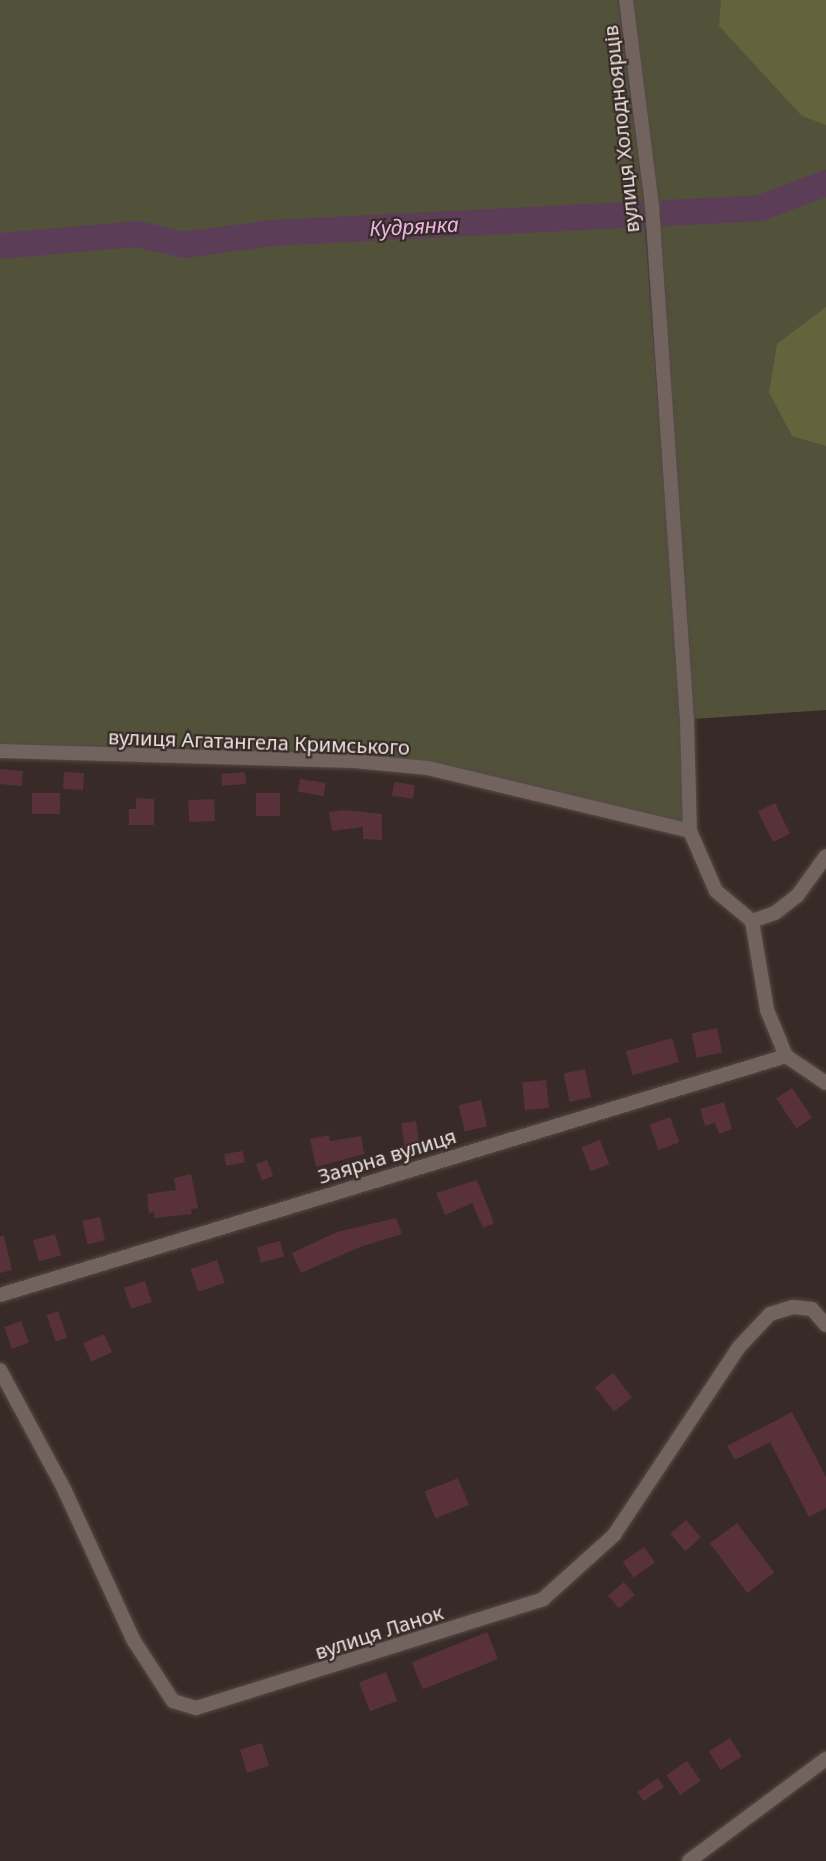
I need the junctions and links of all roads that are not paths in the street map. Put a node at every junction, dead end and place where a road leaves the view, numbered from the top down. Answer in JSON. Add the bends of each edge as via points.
{"nodes":[{"id":1,"x":626,"y":0,"type":"edge"},
{"id":2,"x":0,"y":752,"type":"edge"},
{"id":3,"x":690,"y":831,"type":"junction"},
{"id":4,"x":826,"y":856,"type":"edge"},
{"id":5,"x":752,"y":921,"type":"junction"},
{"id":6,"x":786,"y":1056,"type":"junction"},
{"id":7,"x":826,"y":1083,"type":"edge"},
{"id":8,"x":0,"y":1295,"type":"edge"},
{"id":9,"x":826,"y":1324,"type":"edge"},
{"id":10,"x":0,"y":1370,"type":"edge"},
{"id":11,"x":826,"y":1759,"type":"edge"},
{"id":12,"x":689,"y":1861,"type":"edge"}],
"edges":[{"from":1,"to":3,"type":"street","name":"вулиця Холодноярців","via":[[650,187],[687,720]]},
{"from":2,"to":3,"type":"street","name":"вулиця Агатангела Кримського","via":[[354,761],[428,768]]},
{"from":3,"to":5,"type":"street","via":[[716,891]]},
{"from":4,"to":5,"type":"street","via":[[797,896],[775,913]]},
{"from":5,"to":6,"type":"street","via":[[767,1010]]},
{"from":6,"to":7,"type":"street"},
{"from":6,"to":8,"type":"street","name":"Заярна вулиця"},
{"from":9,"to":10,"type":"street","name":"вулиця Ланок","via":[[812,1309],[793,1307],[771,1314],[739,1347],[614,1535],[543,1599],[196,1708],[173,1701],[134,1641],[64,1489]]},
{"from":11,"to":12,"type":"street"}]}
